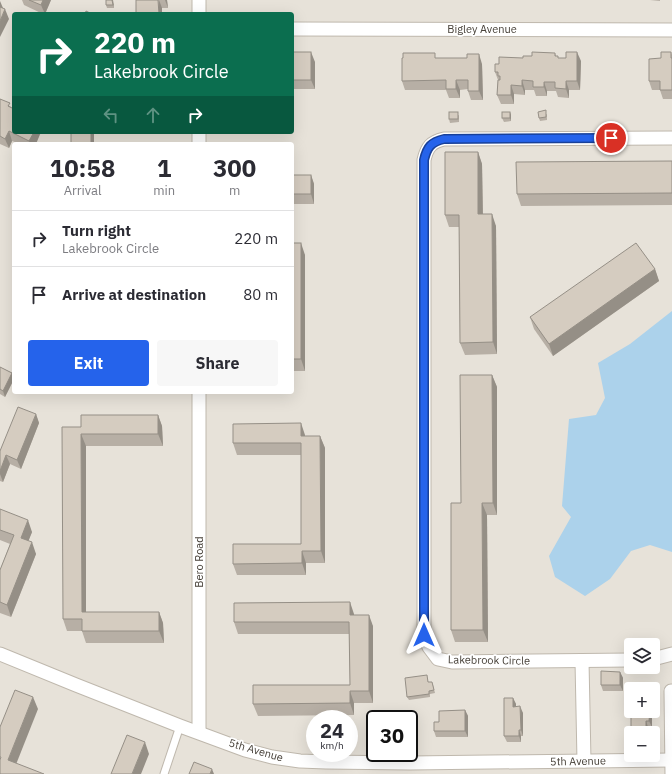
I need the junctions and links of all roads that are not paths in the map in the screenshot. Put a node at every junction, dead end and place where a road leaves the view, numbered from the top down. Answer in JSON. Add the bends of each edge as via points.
{"nodes":[{"id":1,"x":199,"y":0,"type":"edge"},
{"id":2,"x":199,"y":12,"type":"edge"},
{"id":3,"x":294,"y":29,"type":"edge"},
{"id":4,"x":672,"y":30,"type":"edge"},
{"id":5,"x":672,"y":138,"type":"edge"},
{"id":6,"x":199,"y":394,"type":"edge"},
{"id":7,"x":0,"y":654,"type":"edge"},
{"id":8,"x":672,"y":654,"type":"edge"},
{"id":9,"x":660,"y":658,"type":"edge"},
{"id":10,"x":624,"y":660,"type":"edge"},
{"id":11,"x":582,"y":661,"type":"junction"},
{"id":12,"x":670,"y":691,"type":"dead end"},
{"id":13,"x":180,"y":726,"type":"junction"},
{"id":14,"x":199,"y":732,"type":"junction"},
{"id":15,"x":672,"y":760,"type":"edge"},
{"id":16,"x":584,"y":761,"type":"junction"},
{"id":17,"x":412,"y":768,"type":"edge"},
{"id":18,"x":164,"y":774,"type":"edge"},
{"id":19,"x":672,"y":774,"type":"edge"}],
"edges":[{"from":1,"to":2,"type":"street"},
{"from":3,"to":4,"type":"street","name":"Bigley Avenue"},
{"from":5,"to":11,"type":"street","name":"Lakebrook Circle","via":[[444,139],[427,149],[424,160],[424,635],[438,659],[452,662]]},
{"from":6,"to":14,"type":"street","name":"Bero Road"},
{"from":7,"to":13,"type":"street","name":"5th Avenue"},
{"from":8,"to":9,"type":"street"},
{"from":10,"to":11,"type":"street","name":"Lakebrook Circle"},
{"from":11,"to":16,"type":"street"},
{"from":12,"to":15,"type":"street"},
{"from":13,"to":14,"type":"street","name":"5th Avenue"},
{"from":13,"to":18,"type":"lane"},
{"from":14,"to":17,"type":"street","name":"5th Avenue","via":[[245,750],[272,757]]},
{"from":15,"to":16,"type":"street","name":"5th Avenue"},
{"from":15,"to":19,"type":"street"},
{"from":16,"to":17,"type":"street","name":"5th Avenue"}]}
